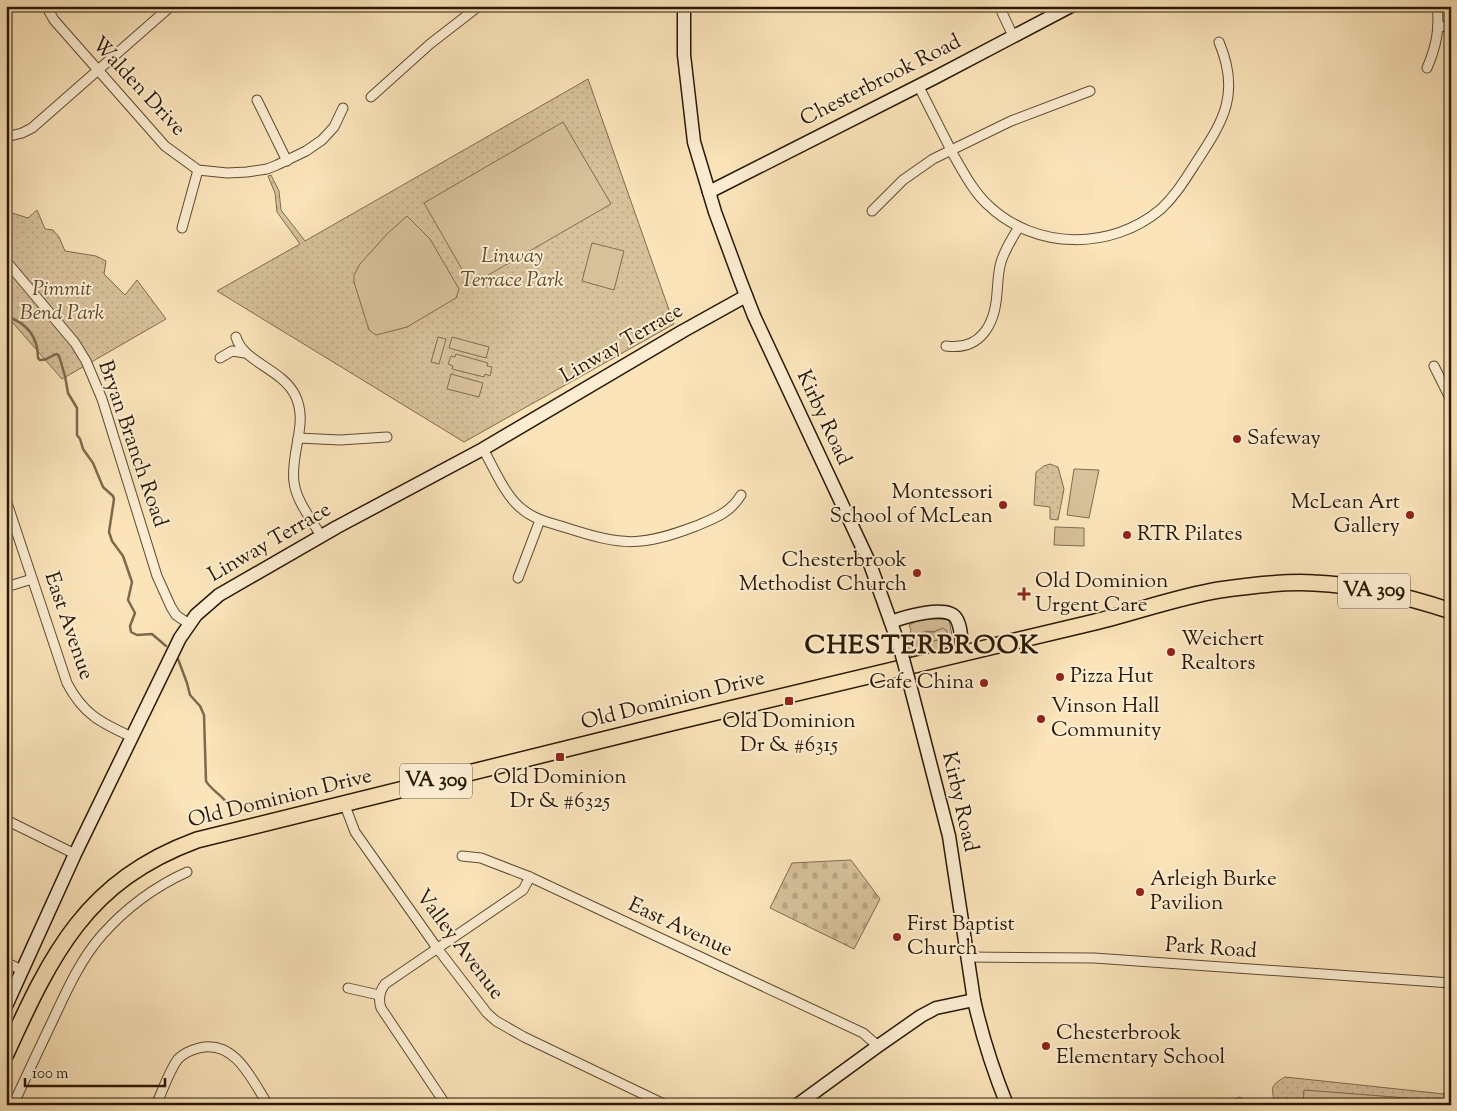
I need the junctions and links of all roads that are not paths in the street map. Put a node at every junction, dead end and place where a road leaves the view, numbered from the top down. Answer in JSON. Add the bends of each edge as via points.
{"nodes":[{"id":1,"x":46,"y":6,"type":"edge"},
{"id":2,"x":171,"y":6,"type":"edge"},
{"id":3,"x":480,"y":6,"type":"edge"},
{"id":4,"x":684,"y":6,"type":"edge"},
{"id":5,"x":999,"y":6,"type":"edge"},
{"id":6,"x":1071,"y":6,"type":"edge"},
{"id":7,"x":1437,"y":6,"type":"edge"},
{"id":8,"x":1438,"y":26,"type":"junction"},
{"id":9,"x":1451,"y":27,"type":"edge"},
{"id":10,"x":1013,"y":36,"type":"junction"},
{"id":11,"x":1219,"y":42,"type":"dead end"},
{"id":12,"x":1427,"y":68,"type":"dead end"},
{"id":13,"x":98,"y":70,"type":"junction"},
{"id":14,"x":918,"y":85,"type":"junction"},
{"id":15,"x":1090,"y":91,"type":"dead end"},
{"id":16,"x":371,"y":97,"type":"dead end"},
{"id":17,"x":257,"y":100,"type":"dead end"},
{"id":18,"x":343,"y":108,"type":"dead end"},
{"id":19,"x":6,"y":137,"type":"edge"},
{"id":20,"x":952,"y":150,"type":"junction"},
{"id":21,"x":287,"y":160,"type":"junction"},
{"id":22,"x":198,"y":170,"type":"junction"},
{"id":23,"x":709,"y":192,"type":"junction"},
{"id":24,"x":872,"y":211,"type":"dead end"},
{"id":25,"x":1019,"y":227,"type":"junction"},
{"id":26,"x":182,"y":228,"type":"dead end"},
{"id":27,"x":6,"y":261,"type":"edge"},
{"id":28,"x":746,"y":296,"type":"junction"},
{"id":29,"x":236,"y":337,"type":"dead end"},
{"id":30,"x":946,"y":346,"type":"dead end"},
{"id":31,"x":246,"y":353,"type":"junction"},
{"id":32,"x":220,"y":358,"type":"dead end"},
{"id":33,"x":1434,"y":366,"type":"dead end"},
{"id":34,"x":1451,"y":400,"type":"edge"},
{"id":35,"x":387,"y":437,"type":"dead end"},
{"id":36,"x":298,"y":438,"type":"junction"},
{"id":37,"x":483,"y":449,"type":"junction"},
{"id":38,"x":741,"y":495,"type":"dead end"},
{"id":39,"x":6,"y":500,"type":"edge"},
{"id":40,"x":540,"y":520,"type":"junction"},
{"id":41,"x":321,"y":536,"type":"junction"},
{"id":42,"x":518,"y":578,"type":"dead end"},
{"id":43,"x":32,"y":579,"type":"junction"},
{"id":44,"x":6,"y":587,"type":"edge"},
{"id":45,"x":1451,"y":611,"type":"edge"},
{"id":46,"x":891,"y":622,"type":"junction"},
{"id":47,"x":189,"y":624,"type":"junction"},
{"id":48,"x":963,"y":653,"type":"junction"},
{"id":49,"x":132,"y":737,"type":"junction"},
{"id":50,"x":344,"y":803,"type":"junction"},
{"id":51,"x":6,"y":820,"type":"edge"},
{"id":52,"x":76,"y":854,"type":"junction"},
{"id":53,"x":462,"y":856,"type":"dead end"},
{"id":54,"x":187,"y":872,"type":"dead end"},
{"id":55,"x":530,"y":877,"type":"junction"},
{"id":56,"x":438,"y":948,"type":"junction"},
{"id":57,"x":968,"y":957,"type":"junction"},
{"id":58,"x":6,"y":962,"type":"edge"},
{"id":59,"x":23,"y":971,"type":"junction"},
{"id":60,"x":1451,"y":983,"type":"edge"},
{"id":61,"x":348,"y":988,"type":"dead end"},
{"id":62,"x":379,"y":995,"type":"junction"},
{"id":63,"x":974,"y":1000,"type":"junction"},
{"id":64,"x":6,"y":1006,"type":"edge"},
{"id":65,"x":878,"y":1046,"type":"junction"},
{"id":66,"x":6,"y":1054,"type":"edge"},
{"id":67,"x":13,"y":1105,"type":"edge"},
{"id":68,"x":156,"y":1105,"type":"edge"},
{"id":69,"x":268,"y":1105,"type":"edge"},
{"id":70,"x":446,"y":1105,"type":"edge"},
{"id":71,"x":666,"y":1105,"type":"edge"},
{"id":72,"x":797,"y":1105,"type":"edge"},
{"id":73,"x":1007,"y":1105,"type":"edge"}],
"edges":[{"from":1,"to":13,"type":"street","name":"Walden Drive","via":[[54,20]]},
{"from":2,"to":13,"type":"street"},
{"from":3,"to":16,"type":"street","via":[[430,44]]},
{"from":4,"to":23,"type":"street","name":"Kirby Road","via":[[684,55],[690,116]]},
{"from":5,"to":10,"type":"street"},
{"from":6,"to":10,"type":"street","name":"Chesterbrook Road"},
{"from":7,"to":8,"type":"street"},
{"from":8,"to":9,"type":"street"},
{"from":8,"to":12,"type":"street","via":[[1437,40]]},
{"from":10,"to":14,"type":"street","name":"Chesterbrook Road"},
{"from":11,"to":25,"type":"street","via":[[1228,80],[1226,109],[1201,155],[1177,191],[1160,209],[1131,228],[1092,239],[1065,240]]},
{"from":13,"to":19,"type":"street","via":[[32,128]]},
{"from":13,"to":22,"type":"street","name":"Walden Drive","via":[[165,146]]},
{"from":14,"to":20,"type":"street"},
{"from":14,"to":23,"type":"street","name":"Chesterbrook Road"},
{"from":15,"to":20,"type":"street","via":[[1048,105]]},
{"from":17,"to":21,"type":"street"},
{"from":18,"to":21,"type":"street","via":[[334,127],[322,140]]},
{"from":20,"to":24,"type":"street","via":[[911,174]]},
{"from":20,"to":25,"type":"street","via":[[978,194]]},
{"from":21,"to":22,"type":"street","via":[[267,169],[247,172]]},
{"from":22,"to":26,"type":"street"},
{"from":23,"to":28,"type":"street","name":"Kirby Road"},
{"from":25,"to":30,"type":"street","via":[[1001,262],[995,309],[985,333],[963,347]]},
{"from":27,"to":47,"type":"street","name":"Bryan Branch Road","via":[[75,343],[86,361],[102,399],[157,576],[176,615]]},
{"from":28,"to":37,"type":"street","name":"Linway Terrace"},
{"from":28,"to":46,"type":"street","name":"Kirby Road","via":[[870,564]]},
{"from":29,"to":31,"type":"street","via":[[237,344]]},
{"from":31,"to":32,"type":"street","via":[[232,351]]},
{"from":31,"to":36,"type":"street","via":[[290,386],[301,418]]},
{"from":33,"to":34,"type":"street"},
{"from":35,"to":36,"type":"street"},
{"from":36,"to":41,"type":"street","via":[[294,484]]},
{"from":37,"to":40,"type":"street","via":[[513,500]]},
{"from":37,"to":41,"type":"street","name":"Linway Terrace"},
{"from":38,"to":40,"type":"street","via":[[721,516],[645,542],[618,542]]},
{"from":39,"to":43,"type":"street","name":"East Avenue"},
{"from":40,"to":42,"type":"street"},
{"from":41,"to":47,"type":"street","name":"Linway Terrace","via":[[219,595]]},
{"from":43,"to":44,"type":"street"},
{"from":43,"to":49,"type":"street","name":"East Avenue","via":[[73,695],[92,716]]},
{"from":45,"to":48,"type":"main road","name":"Old Dominion Drive","number":"VA 309","via":[[1419,600],[1350,587],[1313,583],[1252,586],[1210,592]]},
{"from":46,"to":48,"type":"street","via":[[947,612],[952,614],[956,618]]},
{"from":46,"to":57,"type":"street","name":"Kirby Road","bridge":true,"via":[[944,812]]},
{"from":47,"to":49,"type":"street","name":"Linway Terrace"},
{"from":48,"to":50,"type":"main road","name":"Old Dominion Drive","number":"VA 309"},
{"from":49,"to":52,"type":"street","name":"Linway Terrace"},
{"from":50,"to":56,"type":"street","name":"Valley Avenue","via":[[355,832]]},
{"from":50,"to":66,"type":"main road","name":"Old Dominion Drive","number":"VA 309","via":[[197,840],[156,857],[121,880],[101,897],[67,936],[41,980]]},
{"from":51,"to":52,"type":"street"},
{"from":52,"to":59,"type":"street","name":"Linway Terrace"},
{"from":53,"to":55,"type":"street","name":"East Avenue","via":[[481,858]]},
{"from":54,"to":67,"type":"street","via":[[131,906],[92,948],[60,1004]]},
{"from":55,"to":56,"type":"street","via":[[523,890]]},
{"from":55,"to":65,"type":"street","name":"East Avenue","via":[[863,1033]]},
{"from":56,"to":62,"type":"street","via":[[385,984]]},
{"from":56,"to":71,"type":"street","name":"Valley Avenue","via":[[496,1021]]},
{"from":57,"to":60,"type":"street","name":"Park Road","via":[[1094,958]]},
{"from":57,"to":63,"type":"street","name":"Kirby Road"},
{"from":58,"to":59,"type":"street"},
{"from":59,"to":64,"type":"street","name":"Linway Terrace"},
{"from":61,"to":62,"type":"street"},
{"from":62,"to":70,"type":"street","via":[[381,1008]]},
{"from":63,"to":65,"type":"street","via":[[936,1008]]},
{"from":63,"to":73,"type":"street","name":"Kirby Road","via":[[990,1060]]},
{"from":65,"to":72,"type":"street"},
{"from":68,"to":69,"type":"street","via":[[178,1060],[191,1050],[207,1047],[222,1049],[237,1058]]}]}
